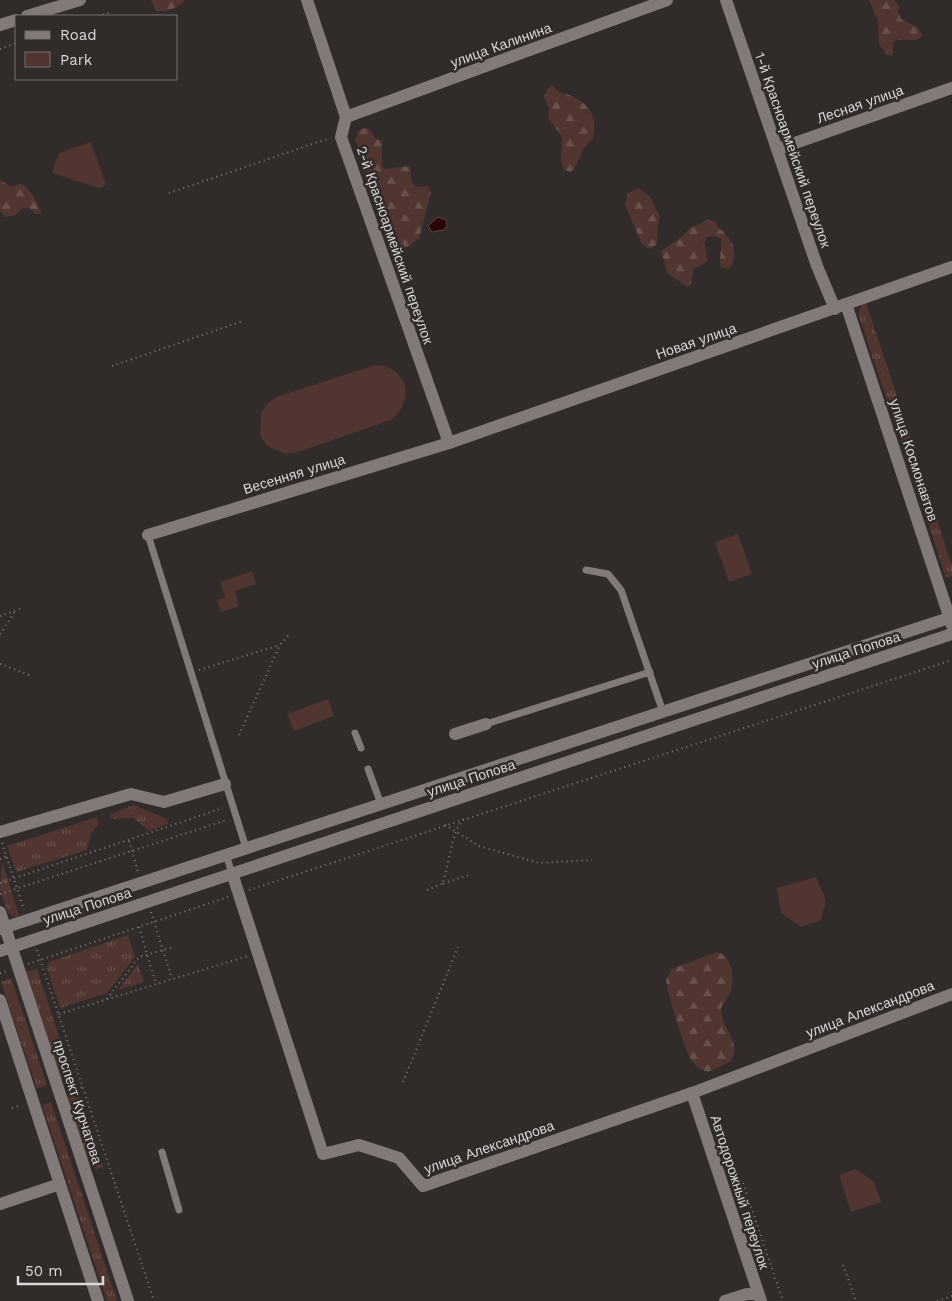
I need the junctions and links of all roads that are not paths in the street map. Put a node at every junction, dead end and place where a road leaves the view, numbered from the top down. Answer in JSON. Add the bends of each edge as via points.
{"nodes":[{"id":1,"x":80,"y":0,"type":"edge"},
{"id":2,"x":307,"y":0,"type":"edge"},
{"id":3,"x":667,"y":0,"type":"edge"},
{"id":4,"x":726,"y":0,"type":"edge"},
{"id":5,"x":30,"y":15,"type":"edge"},
{"id":6,"x":15,"y":20,"type":"edge"},
{"id":7,"x":0,"y":25,"type":"edge"},
{"id":8,"x":952,"y":88,"type":"edge"},
{"id":9,"x":346,"y":117,"type":"junction"},
{"id":10,"x":778,"y":149,"type":"junction"},
{"id":11,"x":952,"y":267,"type":"edge"},
{"id":12,"x":841,"y":306,"type":"junction"},
{"id":13,"x":449,"y":443,"type":"junction"},
{"id":14,"x":148,"y":535,"type":"joint"},
{"id":15,"x":586,"y":570,"type":"dead end"},
{"id":16,"x":951,"y":622,"type":"edge"},
{"id":17,"x":952,"y":634,"type":"edge"},
{"id":18,"x":650,"y":672,"type":"junction"},
{"id":19,"x":663,"y":712,"type":"junction"},
{"id":20,"x":486,"y":724,"type":"joint"},
{"id":21,"x":355,"y":733,"type":"dead end"},
{"id":22,"x":455,"y":734,"type":"dead end"},
{"id":23,"x":361,"y":748,"type":"dead end"},
{"id":24,"x":368,"y":769,"type":"dead end"},
{"id":25,"x":226,"y":784,"type":"junction"},
{"id":26,"x":381,"y":804,"type":"junction"},
{"id":27,"x":0,"y":832,"type":"edge"},
{"id":28,"x":246,"y":848,"type":"junction"},
{"id":29,"x":226,"y":855,"type":"junction"},
{"id":30,"x":232,"y":873,"type":"junction"},
{"id":31,"x":0,"y":912,"type":"edge"},
{"id":32,"x":2,"y":928,"type":"edge"},
{"id":33,"x":6,"y":949,"type":"edge"},
{"id":34,"x":952,"y":994,"type":"edge"},
{"id":35,"x":0,"y":1000,"type":"edge"},
{"id":36,"x":692,"y":1093,"type":"junction"},
{"id":37,"x":162,"y":1152,"type":"dead end"},
{"id":38,"x":60,"y":1184,"type":"junction"},
{"id":39,"x":0,"y":1204,"type":"edge"},
{"id":40,"x":178,"y":1210,"type":"dead end"},
{"id":41,"x":760,"y":1298,"type":"edge"},
{"id":42,"x":98,"y":1301,"type":"edge"},
{"id":43,"x":128,"y":1301,"type":"edge"},
{"id":44,"x":725,"y":1301,"type":"edge"}],
"edges":[{"from":1,"to":5,"type":"street"},
{"from":2,"to":9,"type":"street"},
{"from":3,"to":9,"type":"street","name":"улица Калинина"},
{"from":4,"to":10,"type":"street","name":"1-й Красноармейский переулок"},
{"from":6,"to":7,"type":"street"},
{"from":8,"to":10,"type":"street","name":"Лесная улица"},
{"from":9,"to":13,"type":"street","name":"2-й Красноармейский переулок","via":[[342,134],[347,156]]},
{"from":10,"to":12,"type":"street","name":"1-й Красноармейский переулок","via":[[817,266]]},
{"from":11,"to":12,"type":"street","name":"Новая улица"},
{"from":12,"to":13,"type":"street","name":"Новая улица"},
{"from":12,"to":16,"type":"street","name":"улица Космонавтов"},
{"from":13,"to":14,"type":"street","name":"Весенняя улица"},
{"from":14,"to":25,"type":"lane"},
{"from":15,"to":18,"type":"lane","via":[[608,574],[621,590]]},
{"from":16,"to":19,"type":"street","name":"улица Попова"},
{"from":17,"to":30,"type":"street","name":"улица Попова"},
{"from":18,"to":19,"type":"lane"},
{"from":18,"to":20,"type":"lane"},
{"from":19,"to":26,"type":"street","name":"улица Попова"},
{"from":20,"to":22,"type":"street"},
{"from":21,"to":23,"type":"lane"},
{"from":24,"to":26,"type":"lane"},
{"from":25,"to":27,"type":"street","via":[[164,802],[131,794]]},
{"from":25,"to":28,"type":"lane"},
{"from":26,"to":28,"type":"street","name":"улица Попова"},
{"from":28,"to":29,"type":"street","name":"улица Попова"},
{"from":29,"to":30,"type":"lane"},
{"from":29,"to":32,"type":"street","name":"улица Попова"},
{"from":30,"to":33,"type":"street","name":"улица Попова"},
{"from":30,"to":36,"type":"street","name":"улица Александрова","via":[[323,1154],[359,1145],[398,1158],[423,1186]]},
{"from":31,"to":32,"type":"street","name":"проспект Курчатова"},
{"from":32,"to":33,"type":"street","name":"проспект Курчатова"},
{"from":33,"to":43,"type":"street","name":"проспект Курчатова","via":[[18,967]]},
{"from":34,"to":36,"type":"street","name":"улица Александрова"},
{"from":35,"to":38,"type":"street"},
{"from":36,"to":41,"type":"street","name":"Автодорожный переулок"},
{"from":37,"to":40,"type":"lane"},
{"from":38,"to":39,"type":"street"},
{"from":38,"to":42,"type":"street"},
{"from":41,"to":44,"type":"street","via":[[747,1294]]}]}
